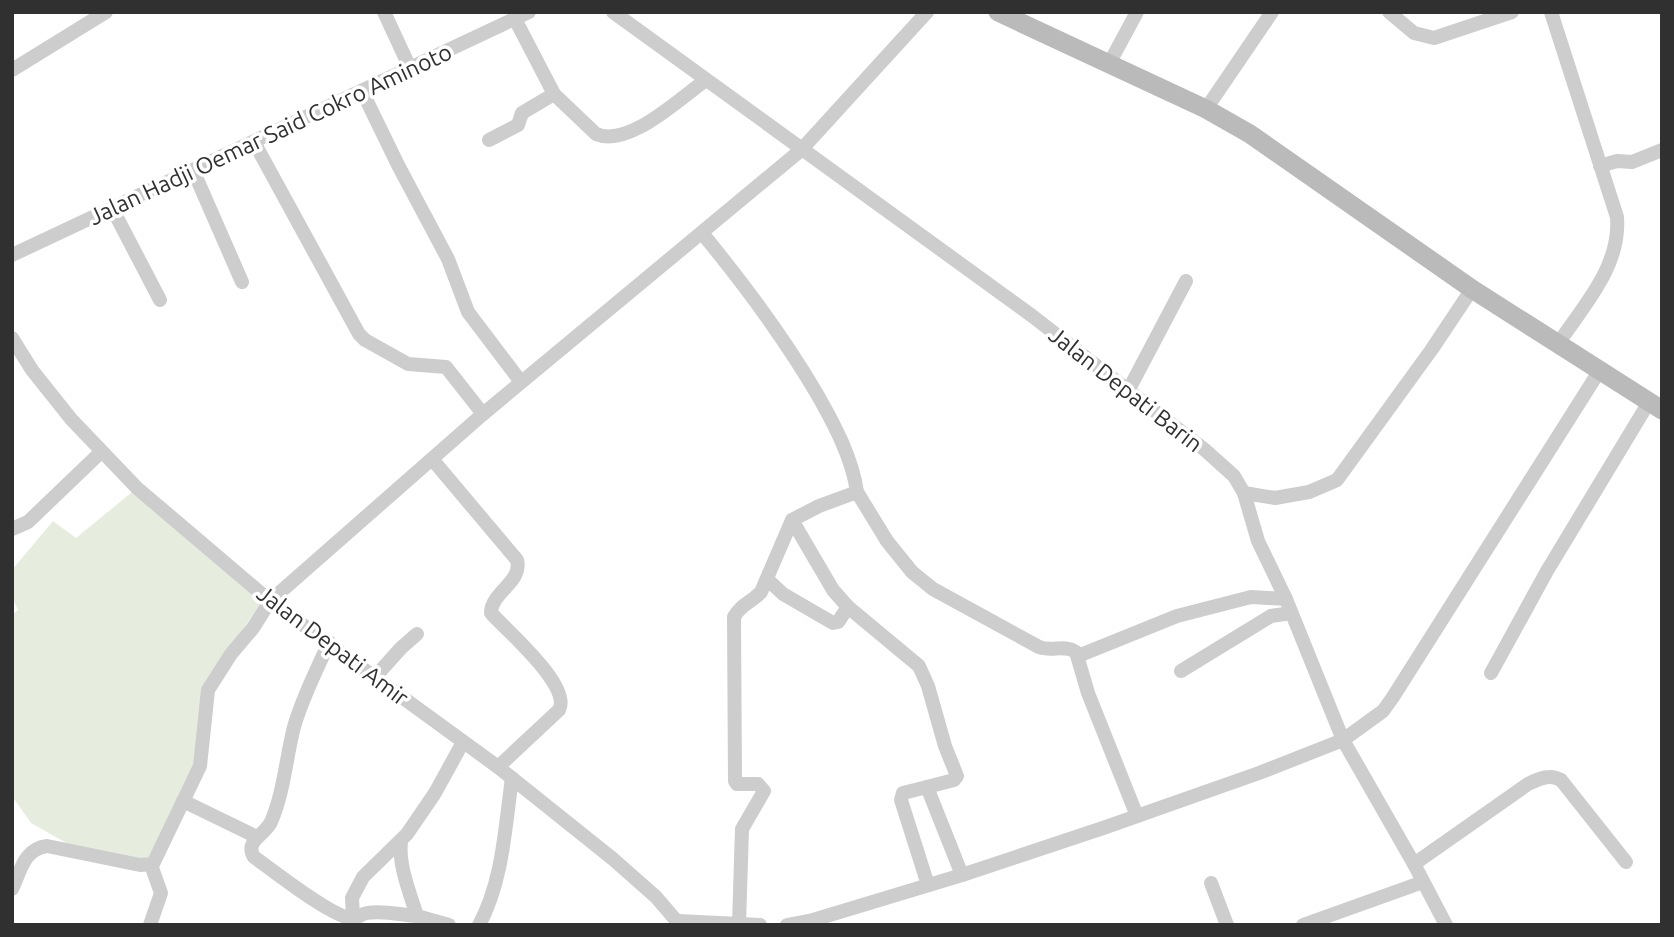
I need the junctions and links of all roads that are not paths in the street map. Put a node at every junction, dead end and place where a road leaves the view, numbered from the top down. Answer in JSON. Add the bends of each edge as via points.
{"nodes":[{"id":1,"x":106,"y":12,"type":"edge"},
{"id":2,"x":384,"y":12,"type":"edge"},
{"id":3,"x":613,"y":12,"type":"edge"},
{"id":4,"x":926,"y":12,"type":"edge"},
{"id":5,"x":998,"y":12,"type":"edge"},
{"id":6,"x":1137,"y":12,"type":"edge"},
{"id":7,"x":1272,"y":12,"type":"edge"},
{"id":8,"x":1389,"y":12,"type":"edge"},
{"id":9,"x":1512,"y":12,"type":"edge"},
{"id":10,"x":1551,"y":12,"type":"edge"},
{"id":11,"x":522,"y":16,"type":"edge"},
{"id":12,"x":1109,"y":64,"type":"junction"},
{"id":13,"x":410,"y":68,"type":"junction"},
{"id":14,"x":12,"y":71,"type":"edge"},
{"id":15,"x":706,"y":80,"type":"junction"},
{"id":16,"x":362,"y":91,"type":"junction"},
{"id":17,"x":554,"y":93,"type":"junction"},
{"id":18,"x":1206,"y":109,"type":"junction"},
{"id":19,"x":489,"y":140,"type":"dead end"},
{"id":20,"x":254,"y":142,"type":"junction"},
{"id":21,"x":801,"y":150,"type":"junction"},
{"id":22,"x":1662,"y":150,"type":"edge"},
{"id":23,"x":1600,"y":166,"type":"junction"},
{"id":24,"x":193,"y":170,"type":"junction"},
{"id":25,"x":112,"y":208,"type":"junction"},
{"id":26,"x":702,"y":233,"type":"junction"},
{"id":27,"x":12,"y":256,"type":"edge"},
{"id":28,"x":1186,"y":281,"type":"dead end"},
{"id":29,"x":242,"y":282,"type":"dead end"},
{"id":30,"x":1472,"y":289,"type":"junction"},
{"id":31,"x":160,"y":300,"type":"dead end"},
{"id":32,"x":12,"y":338,"type":"edge"},
{"id":33,"x":1558,"y":344,"type":"junction"},
{"id":34,"x":1600,"y":370,"type":"junction"},
{"id":35,"x":522,"y":382,"type":"junction"},
{"id":36,"x":1128,"y":391,"type":"junction"},
{"id":37,"x":1656,"y":406,"type":"edge"},
{"id":38,"x":482,"y":414,"type":"junction"},
{"id":39,"x":101,"y":452,"type":"junction"},
{"id":40,"x":432,"y":459,"type":"junction"},
{"id":41,"x":857,"y":492,"type":"junction"},
{"id":42,"x":1244,"y":493,"type":"junction"},
{"id":43,"x":792,"y":520,"type":"junction"},
{"id":44,"x":12,"y":529,"type":"edge"},
{"id":45,"x":767,"y":579,"type":"junction"},
{"id":46,"x":270,"y":601,"type":"junction"},
{"id":47,"x":1285,"y":603,"type":"junction"},
{"id":48,"x":848,"y":607,"type":"junction"},
{"id":49,"x":418,"y":634,"type":"dead end"},
{"id":50,"x":329,"y":642,"type":"junction"},
{"id":51,"x":1078,"y":656,"type":"junction"},
{"id":52,"x":1181,"y":671,"type":"dead end"},
{"id":53,"x":1490,"y":673,"type":"dead end"},
{"id":54,"x":375,"y":677,"type":"junction"},
{"id":55,"x":1343,"y":740,"type":"junction"},
{"id":56,"x":463,"y":742,"type":"junction"},
{"id":57,"x":498,"y":767,"type":"junction"},
{"id":58,"x":512,"y":778,"type":"junction"},
{"id":59,"x":928,"y":787,"type":"junction"},
{"id":60,"x":183,"y":801,"type":"junction"},
{"id":61,"x":1136,"y":816,"type":"junction"},
{"id":62,"x":257,"y":837,"type":"junction"},
{"id":63,"x":401,"y":841,"type":"junction"},
{"id":64,"x":1626,"y":862,"type":"dead end"},
{"id":65,"x":1415,"y":864,"type":"junction"},
{"id":66,"x":151,"y":865,"type":"junction"},
{"id":67,"x":962,"y":875,"type":"junction"},
{"id":68,"x":1423,"y":882,"type":"junction"},
{"id":69,"x":1211,"y":883,"type":"dead end"},
{"id":70,"x":928,"y":885,"type":"junction"},
{"id":71,"x":12,"y":889,"type":"edge"},
{"id":72,"x":843,"y":910,"type":"junction"},
{"id":73,"x":417,"y":916,"type":"junction"},
{"id":74,"x":351,"y":922,"type":"edge"},
{"id":75,"x":679,"y":923,"type":"edge"},
{"id":76,"x":738,"y":924,"type":"edge"},
{"id":77,"x":150,"y":925,"type":"edge"},
{"id":78,"x":449,"y":925,"type":"edge"},
{"id":79,"x":479,"y":925,"type":"edge"},
{"id":80,"x":760,"y":925,"type":"edge"},
{"id":81,"x":787,"y":925,"type":"edge"},
{"id":82,"x":848,"y":925,"type":"edge"},
{"id":83,"x":1227,"y":925,"type":"edge"},
{"id":84,"x":1303,"y":925,"type":"edge"},
{"id":85,"x":1447,"y":925,"type":"edge"}],
"edges":[{"from":1,"to":14,"type":"street"},
{"from":2,"to":13,"type":"street"},
{"from":3,"to":15,"type":"street","name":"Jalan Depati Barin"},
{"from":4,"to":21,"type":"street"},
{"from":5,"to":12,"type":"main road"},
{"from":6,"to":12,"type":"street"},
{"from":7,"to":18,"type":"street"},
{"from":8,"to":9,"type":"street","via":[[1414,33],[1434,38]]},
{"from":10,"to":23,"type":"street"},
{"from":11,"to":13,"type":"street","name":"Jalan Hadji Oemar Said Cokro Aminoto"},
{"from":11,"to":17,"type":"street"},
{"from":12,"to":18,"type":"main road"},
{"from":13,"to":16,"type":"street","name":"Jalan Hadji Oemar Said Cokro Aminoto"},
{"from":15,"to":17,"type":"street","via":[[635,131],[607,138],[596,134]]},
{"from":15,"to":21,"type":"street","name":"Jalan Depati Barin"},
{"from":16,"to":20,"type":"street","name":"Jalan Hadji Oemar Said Cokro Aminoto"},
{"from":16,"to":35,"type":"street","via":[[448,259],[468,312]]},
{"from":17,"to":19,"type":"street","via":[[522,113],[518,125]]},
{"from":18,"to":30,"type":"main road","via":[[1250,134]]},
{"from":20,"to":24,"type":"street","name":"Jalan Hadji Oemar Said Cokro Aminoto"},
{"from":20,"to":38,"type":"street","via":[[359,334],[408,365],[446,367]]},
{"from":21,"to":26,"type":"street"},
{"from":21,"to":36,"type":"street","name":"Jalan Depati Barin","via":[[1031,315]]},
{"from":22,"to":23,"type":"street","via":[[1632,162]]},
{"from":23,"to":33,"type":"street","via":[[1617,217],[1617,242],[1602,279]]},
{"from":24,"to":25,"type":"street","name":"Jalan Hadji Oemar Said Cokro Aminoto"},
{"from":24,"to":29,"type":"street"},
{"from":25,"to":27,"type":"street","name":"Jalan Hadji Oemar Said Cokro Aminoto"},
{"from":25,"to":31,"type":"street"},
{"from":26,"to":35,"type":"street"},
{"from":26,"to":41,"type":"street","via":[[798,361],[833,423]]},
{"from":28,"to":36,"type":"street"},
{"from":30,"to":33,"type":"main road"},
{"from":30,"to":42,"type":"street","via":[[1337,481],[1275,498]]},
{"from":32,"to":39,"type":"street","name":"Jalan Depati Amir","via":[[55,400]]},
{"from":33,"to":34,"type":"main road"},
{"from":34,"to":37,"type":"main road"},
{"from":34,"to":55,"type":"street","via":[[1393,697]]},
{"from":35,"to":38,"type":"street"},
{"from":36,"to":42,"type":"street","name":"Jalan Depati Barin","via":[[1220,462]]},
{"from":37,"to":53,"type":"street","via":[[1547,571]]},
{"from":38,"to":40,"type":"street"},
{"from":39,"to":44,"type":"street","via":[[28,522]]},
{"from":39,"to":46,"type":"street","name":"Jalan Depati Amir"},
{"from":40,"to":46,"type":"street"},
{"from":40,"to":57,"type":"street","via":[[517,561],[517,573],[492,603],[491,613],[550,676],[561,699],[559,710]]},
{"from":41,"to":43,"type":"street"},
{"from":41,"to":51,"type":"street","via":[[906,567],[933,589],[1031,643],[1047,649],[1068,648]]},
{"from":42,"to":47,"type":"street","name":"Jalan Depati Barin","via":[[1258,541]]},
{"from":43,"to":45,"type":"street"},
{"from":43,"to":48,"type":"street"},
{"from":45,"to":48,"type":"street","via":[[783,594],[833,623]]},
{"from":45,"to":76,"type":"street","via":[[759,595],[734,617],[734,781],[760,784],[764,791],[742,829]]},
{"from":46,"to":50,"type":"street","name":"Jalan Depati Amir"},
{"from":46,"to":60,"type":"street","via":[[208,690],[200,765]]},
{"from":47,"to":51,"type":"street","via":[[1251,597],[1177,616]]},
{"from":47,"to":52,"type":"street"},
{"from":47,"to":55,"type":"street","name":"Jalan Depati Barin"},
{"from":48,"to":59,"type":"street","via":[[911,657],[924,675],[957,776]]},
{"from":49,"to":54,"type":"street"},
{"from":50,"to":54,"type":"street","name":"Jalan Depati Amir"},
{"from":50,"to":62,"type":"street","via":[[295,726],[271,823]]},
{"from":51,"to":61,"type":"street"},
{"from":54,"to":56,"type":"street","name":"Jalan Depati Amir"},
{"from":55,"to":61,"type":"street"},
{"from":55,"to":65,"type":"street","name":"Jalan Depati Barin"},
{"from":56,"to":57,"type":"street","name":"Jalan Depati Amir"},
{"from":56,"to":63,"type":"street"},
{"from":57,"to":58,"type":"street","name":"Jalan Depati Amir"},
{"from":58,"to":75,"type":"street","name":"Jalan Depati Amir","via":[[613,859]]},
{"from":58,"to":79,"type":"street","via":[[500,858],[488,908]]},
{"from":59,"to":67,"type":"street"},
{"from":59,"to":70,"type":"street","via":[[904,793],[901,800]]},
{"from":60,"to":62,"type":"street"},
{"from":60,"to":66,"type":"street"},
{"from":61,"to":67,"type":"street"},
{"from":62,"to":74,"type":"street","via":[[251,846],[254,857]]},
{"from":63,"to":73,"type":"street"},
{"from":63,"to":74,"type":"street","via":[[363,877],[352,898]]},
{"from":64,"to":65,"type":"street","via":[[1562,780],[1554,777],[1528,784]]},
{"from":65,"to":68,"type":"street","name":"Jalan Depati Barin"},
{"from":66,"to":71,"type":"street","via":[[39,847],[28,853]]},
{"from":66,"to":77,"type":"street","via":[[161,894]]},
{"from":67,"to":70,"type":"street"},
{"from":68,"to":84,"type":"street"},
{"from":68,"to":85,"type":"street","name":"Jalan Depati Barin"},
{"from":69,"to":83,"type":"street"},
{"from":70,"to":72,"type":"street"},
{"from":72,"to":81,"type":"street"},
{"from":72,"to":82,"type":"street"},
{"from":73,"to":74,"type":"street","via":[[375,912]]},
{"from":73,"to":78,"type":"street"},
{"from":75,"to":76,"type":"street"},
{"from":76,"to":80,"type":"street"}]}
